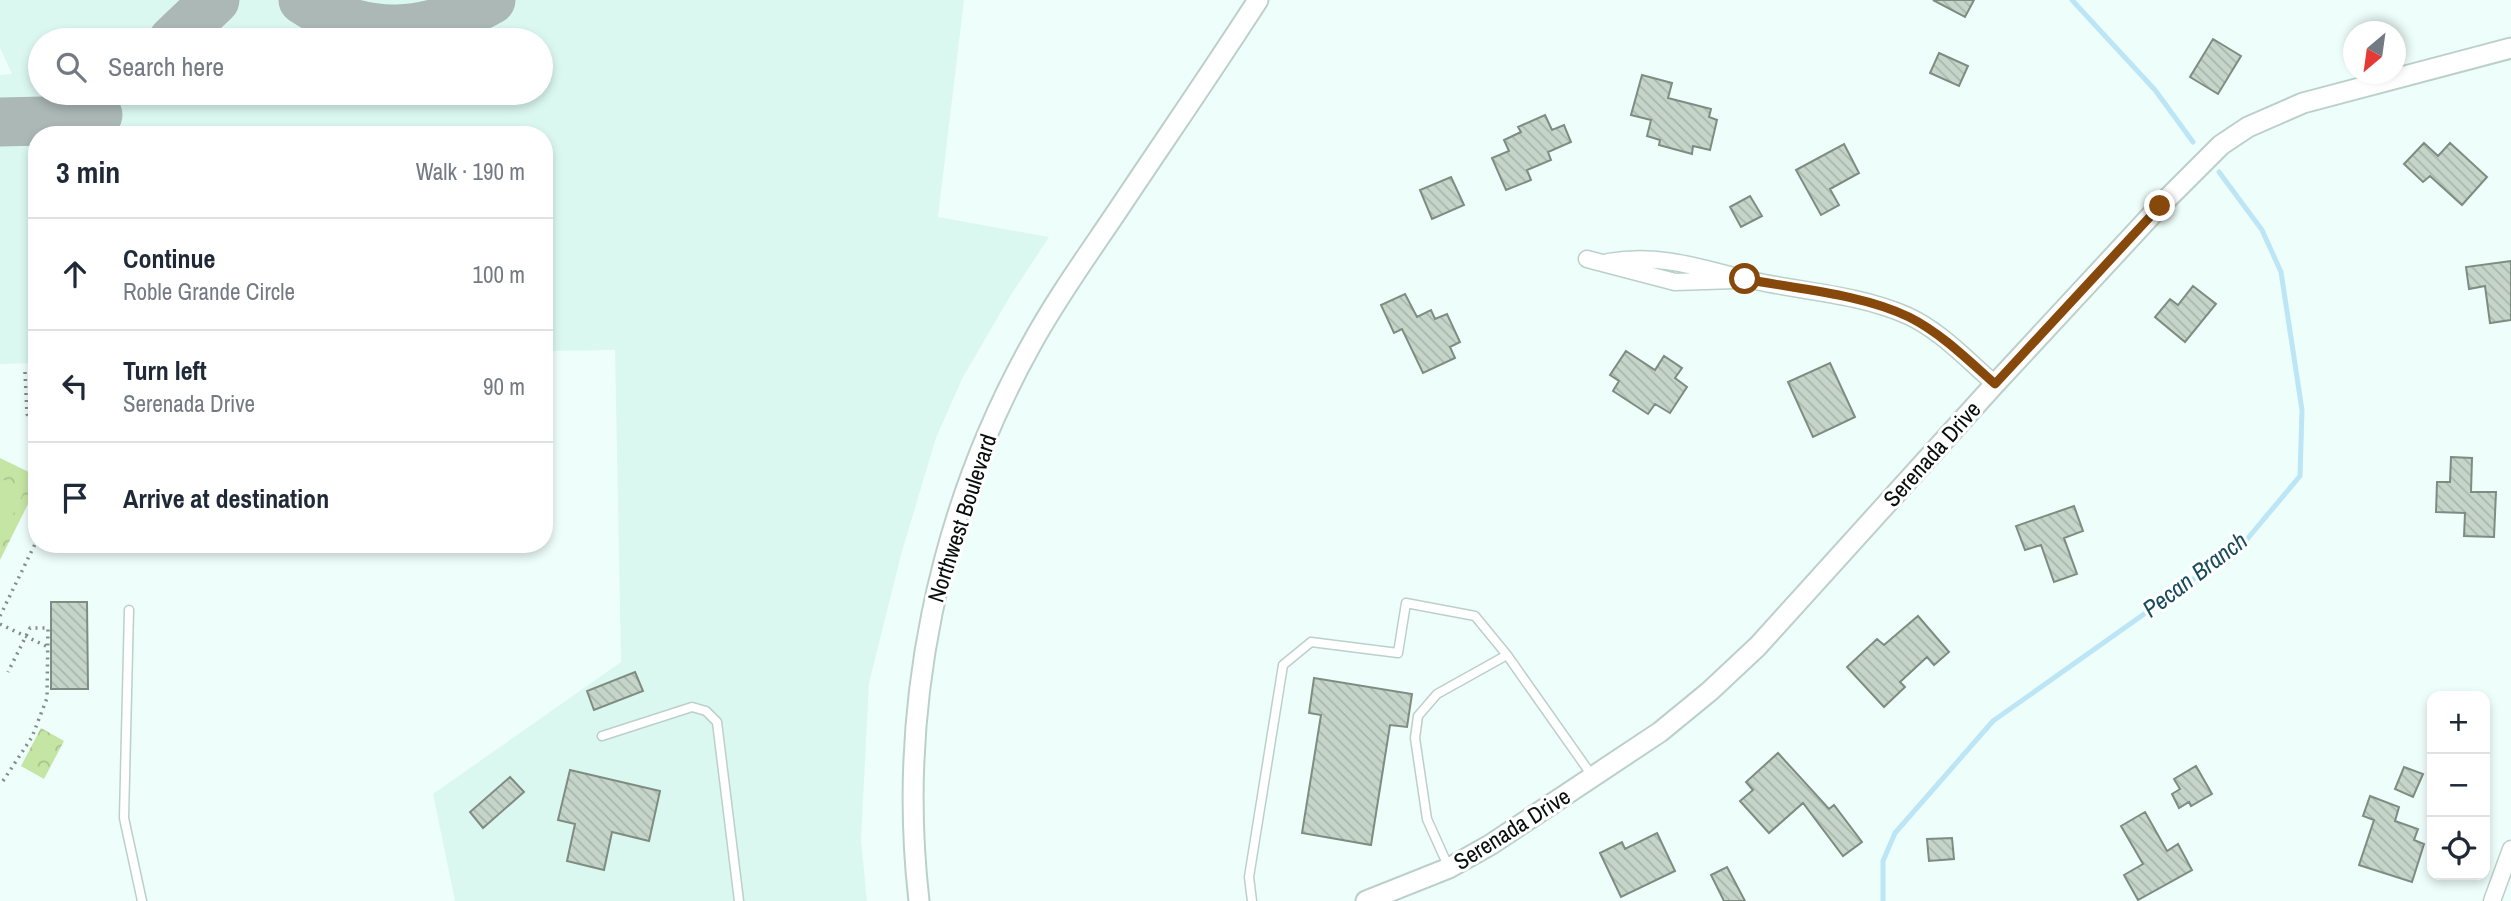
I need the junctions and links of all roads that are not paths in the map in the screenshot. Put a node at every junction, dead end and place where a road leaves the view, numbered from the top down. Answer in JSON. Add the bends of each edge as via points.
{"nodes":[{"id":1,"x":1258,"y":0,"type":"edge"},
{"id":2,"x":2511,"y":48,"type":"edge"},
{"id":3,"x":1587,"y":259,"type":"dead end"},
{"id":4,"x":1995,"y":384,"type":"junction"},
{"id":5,"x":129,"y":610,"type":"dead end"},
{"id":6,"x":1507,"y":655,"type":"junction"},
{"id":7,"x":602,"y":736,"type":"dead end"},
{"id":8,"x":1593,"y":777,"type":"junction"},
{"id":9,"x":2511,"y":849,"type":"edge"},
{"id":10,"x":1449,"y":868,"type":"junction"},
{"id":11,"x":142,"y":901,"type":"edge"},
{"id":12,"x":739,"y":901,"type":"edge"},
{"id":13,"x":919,"y":901,"type":"edge"},
{"id":14,"x":1252,"y":901,"type":"edge"},
{"id":15,"x":1366,"y":901,"type":"edge"},
{"id":16,"x":2492,"y":901,"type":"edge"}],
"edges":[{"from":1,"to":13,"type":"street","name":"Northwest Boulevard","via":[[1032,343],[972,471],[946,552],[921,681],[914,806]]},
{"from":2,"to":4,"type":"street","name":"Serenada Drive","via":[[2335,93],[2248,127],[2202,163]]},
{"from":3,"to":4,"type":"street","via":[[1675,282],[1745,279],[1863,301],[1907,316],[1947,342]]},
{"from":4,"to":8,"type":"street","name":"Serenada Drive","via":[[1758,646],[1660,732]]},
{"from":5,"to":11,"type":"lane","via":[[124,818]]},
{"from":6,"to":8,"type":"lane"},
{"from":6,"to":10,"type":"lane","via":[[1437,694],[1418,716],[1415,738],[1427,819]]},
{"from":6,"to":14,"type":"lane","via":[[1475,616],[1406,603],[1398,653],[1311,642],[1283,665],[1249,877]]},
{"from":7,"to":12,"type":"lane","via":[[692,707],[706,711],[717,722]]},
{"from":8,"to":10,"type":"street","name":"Serenada Drive"},
{"from":9,"to":16,"type":"street"},
{"from":10,"to":15,"type":"street","name":"Serenada Drive"}]}
